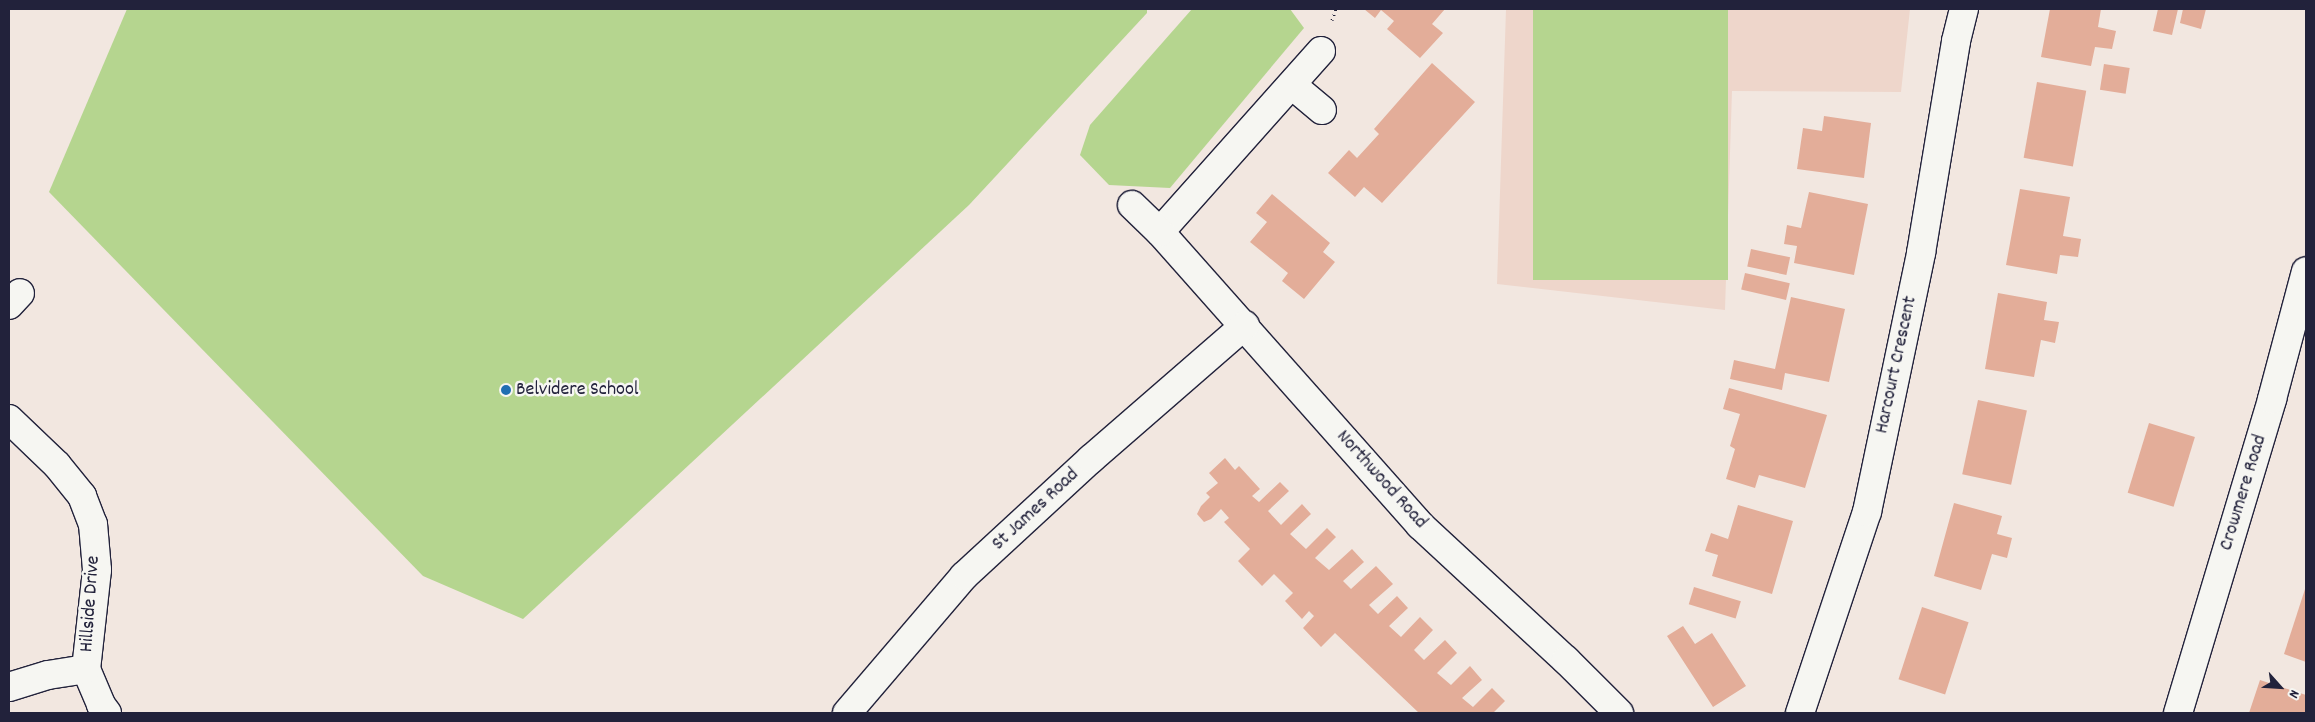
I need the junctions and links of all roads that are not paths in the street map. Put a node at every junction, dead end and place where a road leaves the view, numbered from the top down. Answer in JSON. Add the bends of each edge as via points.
{"nodes":[{"id":1,"x":1964,"y":9,"type":"edge"},
{"id":2,"x":1321,"y":51,"type":"dead end"},
{"id":3,"x":1292,"y":85,"type":"junction"},
{"id":4,"x":1322,"y":110,"type":"dead end"},
{"id":5,"x":1132,"y":205,"type":"dead end"},
{"id":6,"x":1160,"y":232,"type":"junction"},
{"id":7,"x":2306,"y":271,"type":"edge"},
{"id":8,"x":1245,"y":326,"type":"junction"},
{"id":9,"x":9,"y":419,"type":"edge"},
{"id":10,"x":86,"y":669,"type":"junction"},
{"id":11,"x":9,"y":686,"type":"edge"},
{"id":12,"x":107,"y":713,"type":"edge"},
{"id":13,"x":847,"y":713,"type":"edge"},
{"id":14,"x":1619,"y":713,"type":"edge"},
{"id":15,"x":1800,"y":713,"type":"edge"},
{"id":16,"x":2178,"y":713,"type":"edge"}],
"edges":[{"from":1,"to":15,"type":"street","name":"Harcourt Crescent","via":[[1921,253],[1866,512]]},
{"from":2,"to":3,"type":"street"},
{"from":3,"to":4,"type":"street"},
{"from":3,"to":6,"type":"street"},
{"from":5,"to":6,"type":"street","name":"Northwood Road"},
{"from":6,"to":8,"type":"street","name":"Northwood Road"},
{"from":7,"to":16,"type":"street","name":"Crowmere Road","via":[[2272,399]]},
{"from":8,"to":13,"type":"street","name":"St James Road","via":[[1091,459],[964,576]]},
{"from":8,"to":14,"type":"street","name":"Northwood Road","via":[[1420,525]]},
{"from":9,"to":10,"type":"street","name":"Hillside Drive","via":[[57,465],[82,496],[92,524],[97,570]]},
{"from":10,"to":11,"type":"street","name":"Hillside Drive"},
{"from":10,"to":12,"type":"street","name":"Hillside Drive"}]}
